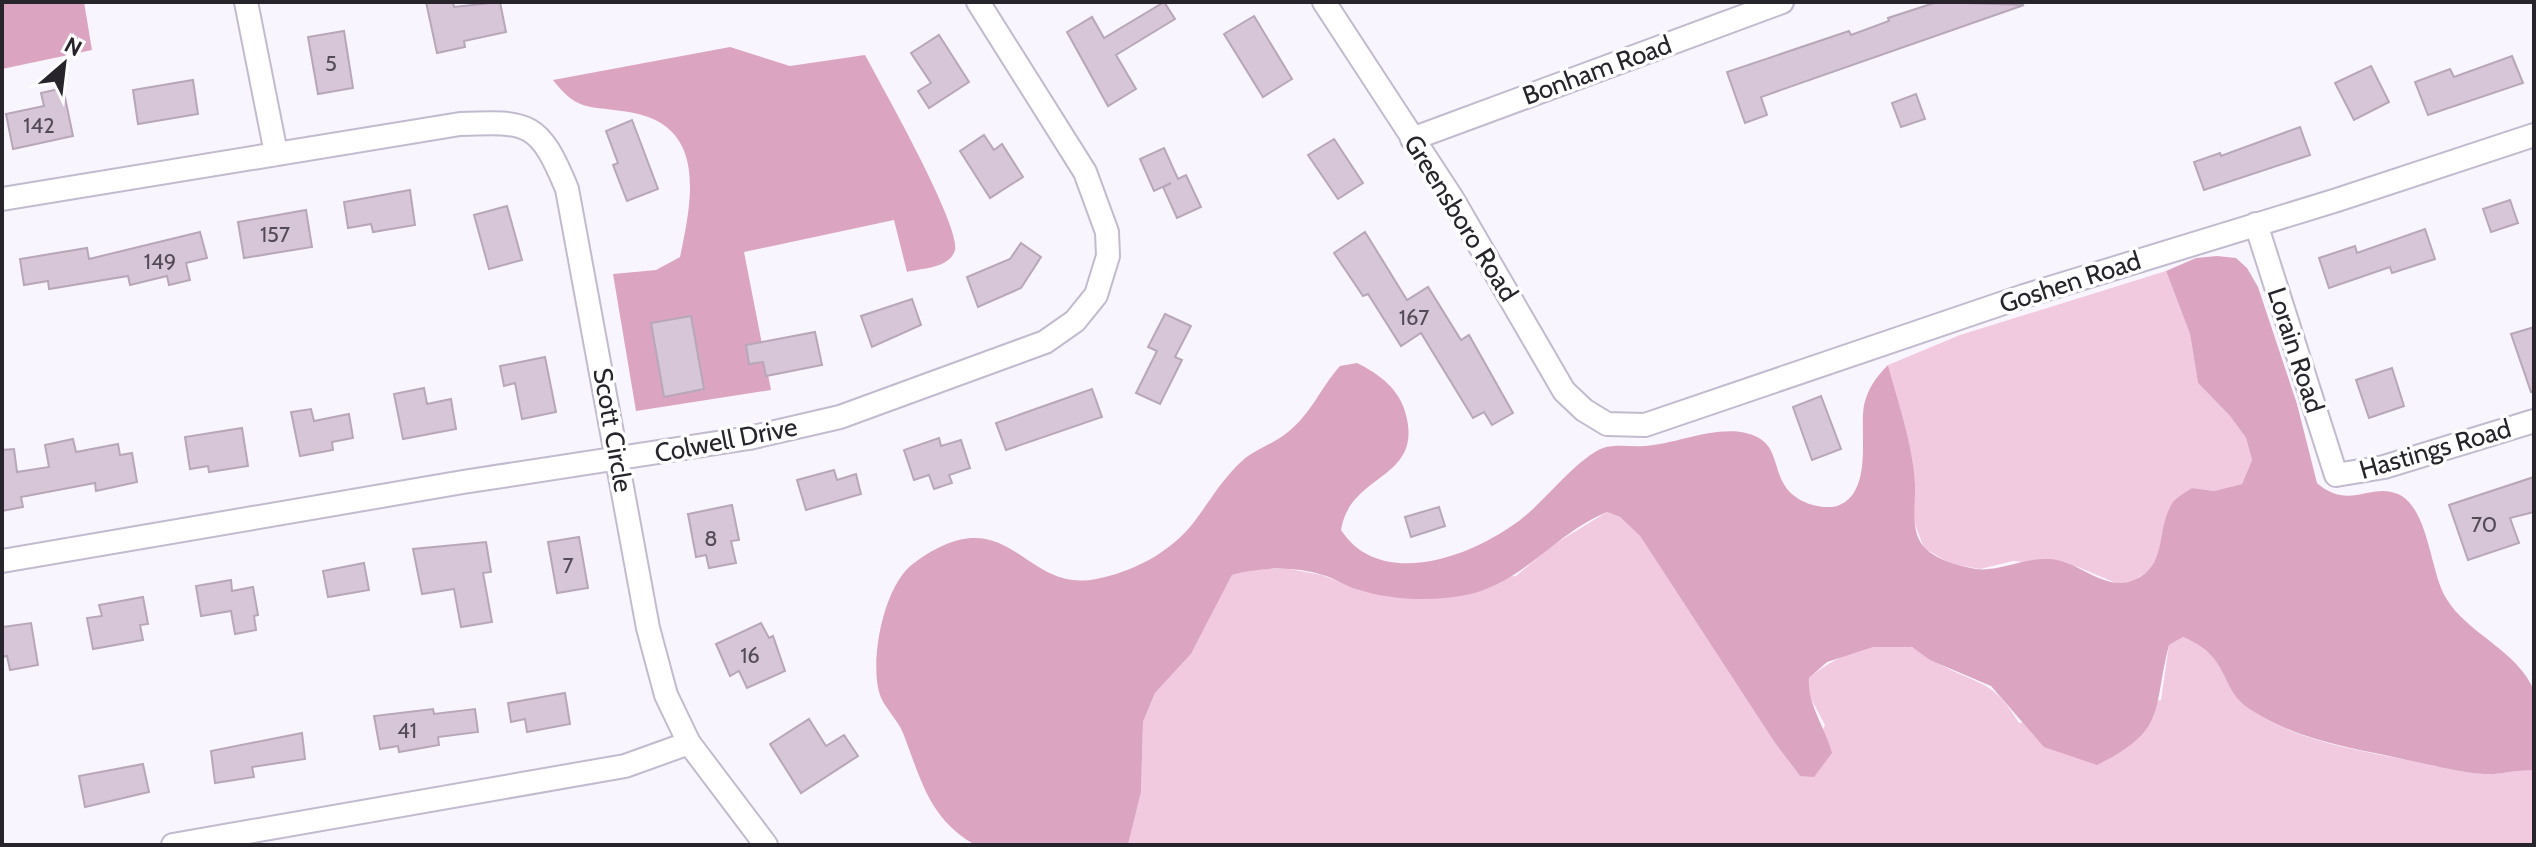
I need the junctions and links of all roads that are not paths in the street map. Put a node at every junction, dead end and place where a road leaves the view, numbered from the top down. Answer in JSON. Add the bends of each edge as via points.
{"nodes":[{"id":1,"x":246,"y":2,"type":"edge"},
{"id":2,"x":978,"y":2,"type":"edge"},
{"id":3,"x":1324,"y":2,"type":"edge"},
{"id":4,"x":1782,"y":2,"type":"edge"},
{"id":5,"x":2534,"y":135,"type":"edge"},
{"id":6,"x":1412,"y":139,"type":"junction"},
{"id":7,"x":276,"y":153,"type":"junction"},
{"id":8,"x":2,"y":199,"type":"edge"},
{"id":9,"x":2256,"y":224,"type":"junction"},
{"id":10,"x":2534,"y":421,"type":"edge"},
{"id":11,"x":1607,"y":424,"type":"joint"},
{"id":12,"x":619,"y":460,"type":"junction"},
{"id":13,"x":2336,"y":475,"type":"joint"},
{"id":14,"x":2,"y":561,"type":"edge"},
{"id":15,"x":689,"y":743,"type":"junction"},
{"id":16,"x":173,"y":845,"type":"edge"},
{"id":17,"x":766,"y":845,"type":"edge"}],
"edges":[{"from":1,"to":7,"type":"street"},
{"from":2,"to":12,"type":"street","name":"Colwell Drive","via":[[1085,172],[1107,232],[1108,256],[1096,295],[1075,321],[1045,342],[840,417]]},
{"from":3,"to":6,"type":"street","name":"Greensboro Road"},
{"from":4,"to":6,"type":"street","name":"Bonham Road"},
{"from":5,"to":9,"type":"street","name":"Goshen Road"},
{"from":6,"to":11,"type":"street","name":"Greensboro Road","via":[[1564,391]]},
{"from":7,"to":8,"type":"street","name":"Scott Circle"},
{"from":7,"to":12,"type":"street","name":"Scott Circle","via":[[460,124],[511,122],[533,132],[551,150],[567,189]]},
{"from":9,"to":11,"type":"street","name":"Goshen Road","via":[[2024,296],[1645,425]]},
{"from":9,"to":13,"type":"street","name":"Lorain Road"},
{"from":10,"to":13,"type":"street","name":"Hastings Road","via":[[2396,464]]},
{"from":12,"to":14,"type":"street","name":"Colwell Drive"},
{"from":12,"to":15,"type":"street","name":"Scott Circle","via":[[648,628],[666,695]]},
{"from":15,"to":16,"type":"street","via":[[625,766]]},
{"from":15,"to":17,"type":"street","name":"Scott Circle"}]}
